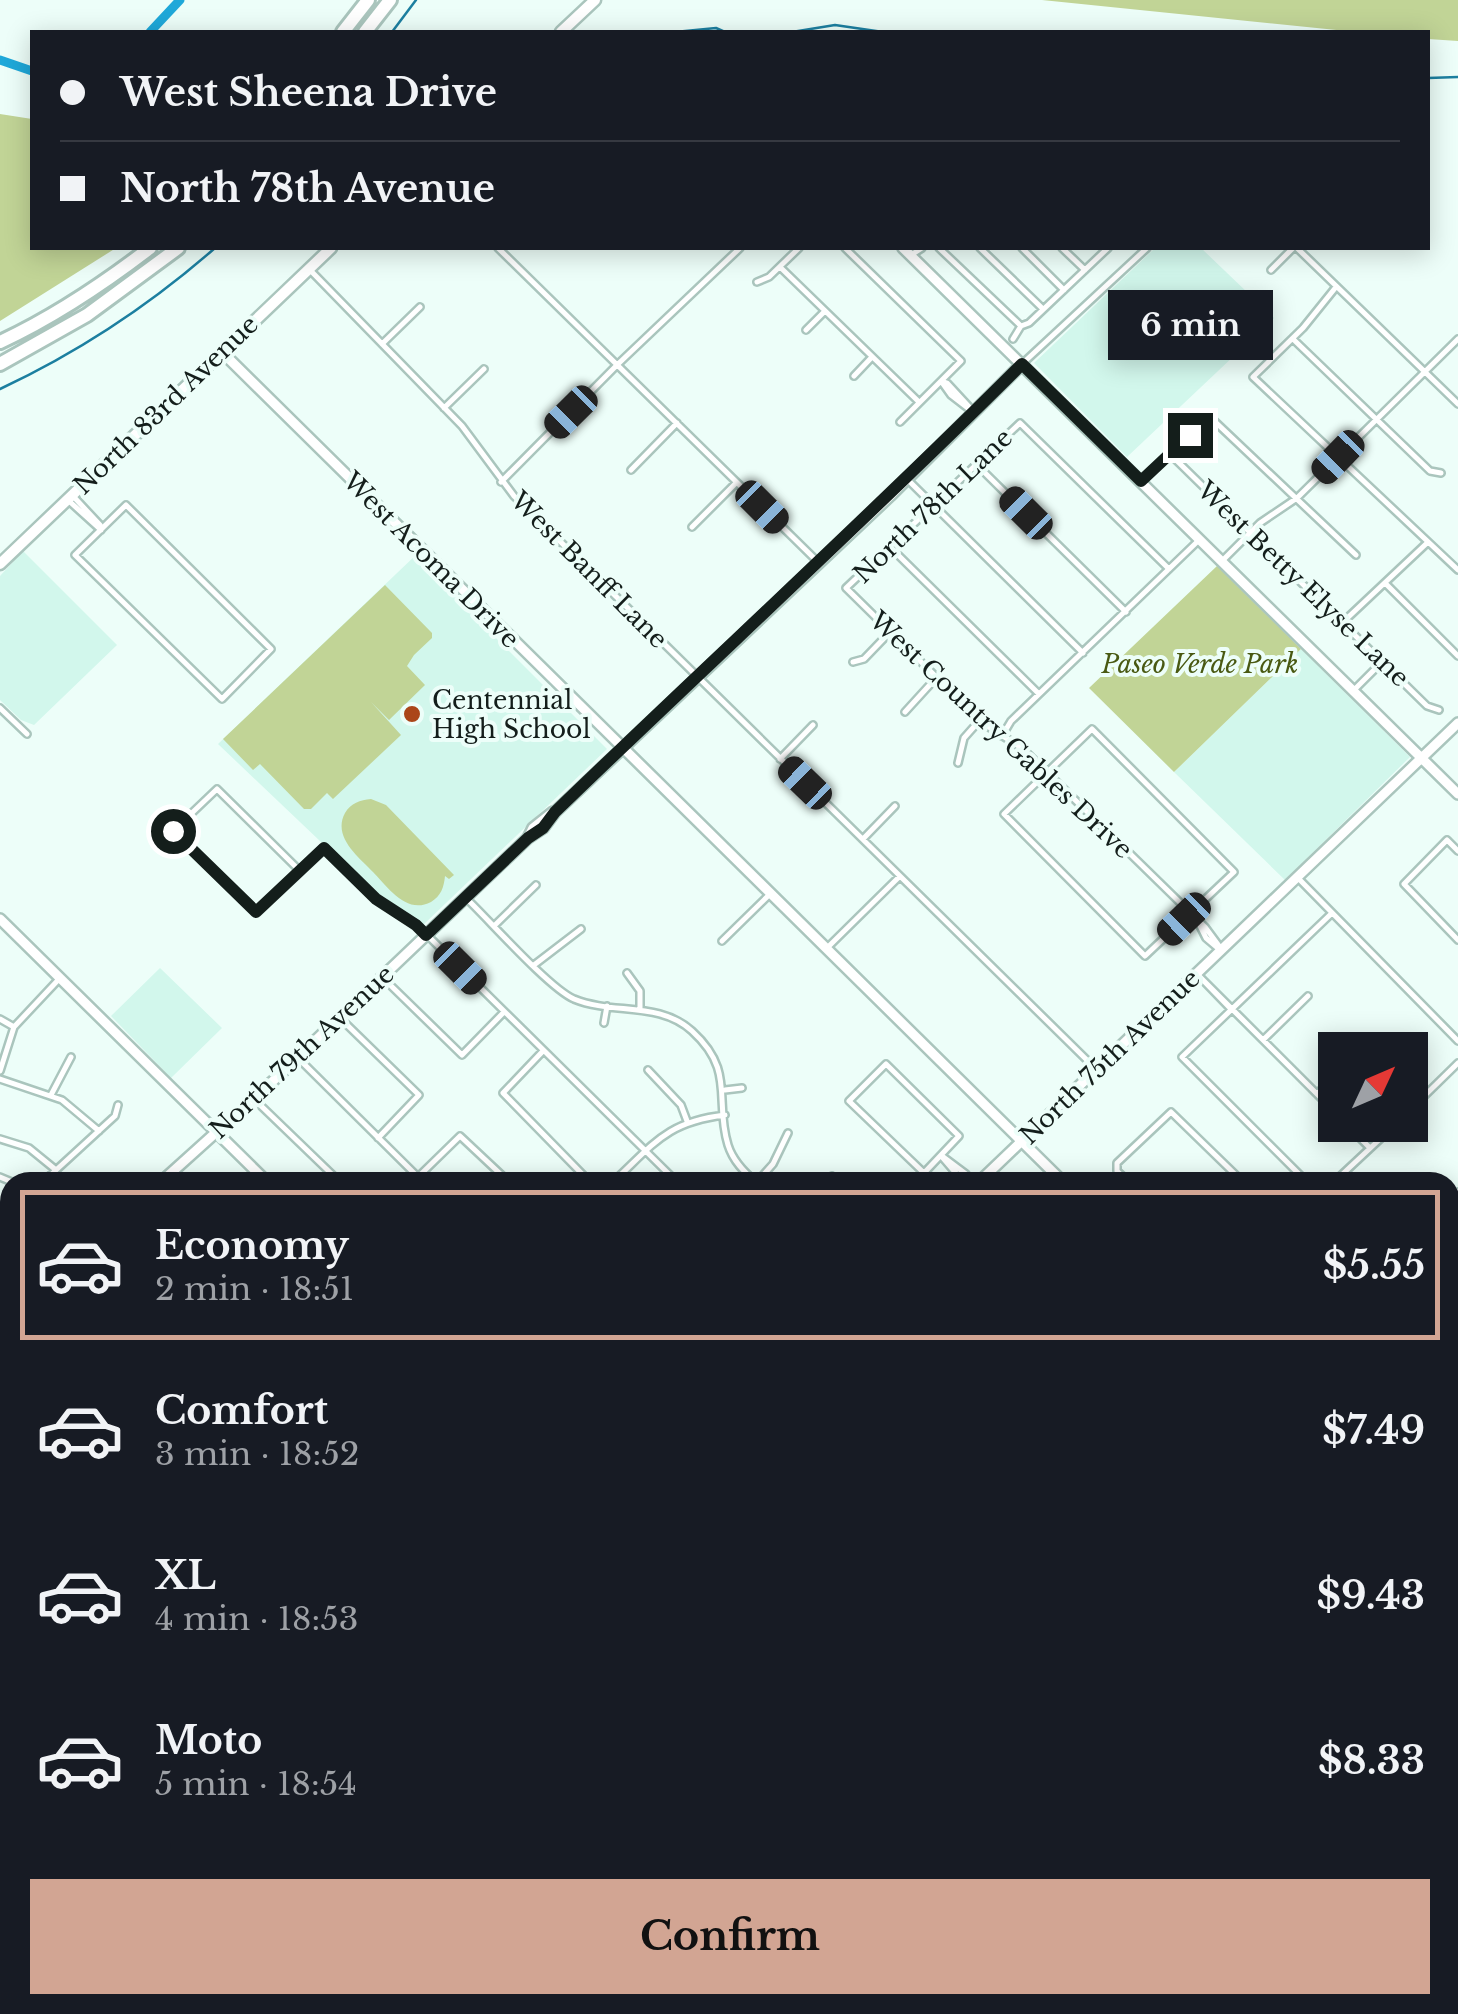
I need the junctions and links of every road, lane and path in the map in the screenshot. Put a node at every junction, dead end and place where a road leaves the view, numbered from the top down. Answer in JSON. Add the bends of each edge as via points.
{"nodes":[{"id":1,"x":390,"y":0,"type":"edge"},
{"id":2,"x":595,"y":0,"type":"edge"},
{"id":3,"x":366,"y":3,"type":"edge"},
{"id":4,"x":582,"y":6,"type":"edge"},
{"id":5,"x":346,"y":30,"type":"edge"},
{"id":6,"x":368,"y":30,"type":"edge"},
{"id":7,"x":554,"y":30,"type":"edge"},
{"id":8,"x":563,"y":30,"type":"edge"},
{"id":9,"x":147,"y":250,"type":"edge"},
{"id":10,"x":175,"y":250,"type":"edge"},
{"id":11,"x":329,"y":250,"type":"edge"},
{"id":12,"x":500,"y":250,"type":"edge"},
{"id":13,"x":738,"y":250,"type":"edge"},
{"id":14,"x":797,"y":250,"type":"edge"},
{"id":15,"x":847,"y":250,"type":"edge"},
{"id":16,"x":909,"y":250,"type":"edge"},
{"id":17,"x":941,"y":250,"type":"edge"},
{"id":18,"x":982,"y":250,"type":"edge"},
{"id":19,"x":1024,"y":250,"type":"edge"},
{"id":20,"x":1067,"y":250,"type":"edge"},
{"id":21,"x":1106,"y":250,"type":"edge"},
{"id":22,"x":1145,"y":250,"type":"edge"},
{"id":23,"x":1293,"y":250,"type":"edge"},
{"id":24,"x":1297,"y":250,"type":"edge"},
{"id":25,"x":780,"y":267,"type":"junction"},
{"id":26,"x":309,"y":269,"type":"junction"},
{"id":27,"x":1085,"y":270,"type":"junction"},
{"id":28,"x":1271,"y":270,"type":"dead end"},
{"id":29,"x":757,"y":282,"type":"dead end"},
{"id":30,"x":1336,"y":287,"type":"junction"},
{"id":31,"x":1064,"y":290,"type":"junction"},
{"id":32,"x":420,"y":307,"type":"dead end"},
{"id":33,"x":1043,"y":310,"type":"junction"},
{"id":34,"x":825,"y":311,"type":"junction"},
{"id":35,"x":1022,"y":326,"type":"junction"},
{"id":36,"x":806,"y":330,"type":"dead end"},
{"id":37,"x":1381,"y":330,"type":"junction"},
{"id":38,"x":1292,"y":339,"type":"junction"},
{"id":39,"x":1372,"y":339,"type":"dead end"},
{"id":40,"x":1458,"y":339,"type":"edge"},
{"id":41,"x":1013,"y":340,"type":"dead end"},
{"id":42,"x":0,"y":342,"type":"edge"},
{"id":43,"x":382,"y":344,"type":"junction"},
{"id":44,"x":222,"y":352,"type":"junction"},
{"id":45,"x":872,"y":357,"type":"junction"},
{"id":46,"x":4,"y":363,"type":"edge"},
{"id":47,"x":617,"y":364,"type":"junction"},
{"id":48,"x":1022,"y":364,"type":"junction"},
{"id":49,"x":484,"y":370,"type":"dead end"},
{"id":50,"x":1423,"y":372,"type":"junction"},
{"id":51,"x":854,"y":376,"type":"dead end"},
{"id":52,"x":941,"y":381,"type":"junction"},
{"id":53,"x":919,"y":402,"type":"junction"},
{"id":54,"x":1458,"y":404,"type":"edge"},
{"id":55,"x":444,"y":408,"type":"junction"},
{"id":56,"x":973,"y":412,"type":"junction"},
{"id":57,"x":1377,"y":418,"type":"junction"},
{"id":58,"x":900,"y":422,"type":"dead end"},
{"id":59,"x":677,"y":424,"type":"junction"},
{"id":60,"x":1170,"y":454,"type":"junction"},
{"id":61,"x":1338,"y":457,"type":"junction"},
{"id":62,"x":976,"y":464,"type":"junction"},
{"id":63,"x":631,"y":470,"type":"dead end"},
{"id":64,"x":1441,"y":474,"type":"dead end"},
{"id":65,"x":907,"y":479,"type":"junction"},
{"id":66,"x":1141,"y":481,"type":"junction"},
{"id":67,"x":501,"y":482,"type":"junction"},
{"id":68,"x":737,"y":482,"type":"junction"},
{"id":69,"x":70,"y":497,"type":"junction"},
{"id":70,"x":1297,"y":498,"type":"junction"},
{"id":71,"x":933,"y":505,"type":"junction"},
{"id":72,"x":692,"y":526,"type":"dead end"},
{"id":73,"x":101,"y":530,"type":"junction"},
{"id":74,"x":1250,"y":533,"type":"junction"},
{"id":75,"x":1200,"y":540,"type":"junction"},
{"id":76,"x":1427,"y":543,"type":"junction"},
{"id":77,"x":890,"y":547,"type":"junction"},
{"id":78,"x":1356,"y":555,"type":"dead end"},
{"id":79,"x":1222,"y":561,"type":"junction"},
{"id":80,"x":819,"y":563,"type":"junction"},
{"id":81,"x":0,"y":564,"type":"edge"},
{"id":82,"x":1170,"y":569,"type":"junction"},
{"id":83,"x":1458,"y":570,"type":"edge"},
{"id":84,"x":1385,"y":582,"type":"junction"},
{"id":85,"x":846,"y":588,"type":"joint"},
{"id":86,"x":1126,"y":612,"type":"junction"},
{"id":87,"x":1342,"y":623,"type":"junction"},
{"id":88,"x":890,"y":632,"type":"junction"},
{"id":89,"x":1083,"y":652,"type":"junction"},
{"id":90,"x":1458,"y":656,"type":"edge"},
{"id":91,"x":853,"y":662,"type":"dead end"},
{"id":92,"x":1382,"y":662,"type":"junction"},
{"id":93,"x":696,"y":676,"type":"junction"},
{"id":94,"x":936,"y":678,"type":"junction"},
{"id":95,"x":1354,"y":690,"type":"junction"},
{"id":96,"x":1040,"y":694,"type":"junction"},
{"id":97,"x":0,"y":708,"type":"edge"},
{"id":98,"x":1438,"y":710,"type":"dead end"},
{"id":99,"x":904,"y":712,"type":"dead end"},
{"id":100,"x":980,"y":720,"type":"junction"},
{"id":101,"x":1458,"y":723,"type":"edge"},
{"id":102,"x":813,"y":725,"type":"dead end"},
{"id":103,"x":27,"y":734,"type":"dead end"},
{"id":104,"x":1002,"y":736,"type":"junction"},
{"id":105,"x":621,"y":748,"type":"junction"},
{"id":106,"x":1422,"y":758,"type":"junction"},
{"id":107,"x":780,"y":759,"type":"junction"},
{"id":108,"x":958,"y":763,"type":"dead end"},
{"id":109,"x":1047,"y":773,"type":"junction"},
{"id":110,"x":1458,"y":794,"type":"edge"},
{"id":111,"x":895,"y":806,"type":"dead end"},
{"id":112,"x":863,"y":839,"type":"junction"},
{"id":113,"x":1458,"y":851,"type":"edge"},
{"id":114,"x":300,"y":870,"type":"junction"},
{"id":115,"x":900,"y":876,"type":"junction"},
{"id":116,"x":1297,"y":878,"type":"junction"},
{"id":117,"x":536,"y":885,"type":"dead end"},
{"id":118,"x":772,"y":892,"type":"junction"},
{"id":119,"x":466,"y":897,"type":"junction"},
{"id":120,"x":1332,"y":913,"type":"junction"},
{"id":121,"x":1189,"y":914,"type":"junction"},
{"id":122,"x":0,"y":919,"type":"edge"},
{"id":123,"x":494,"y":926,"type":"junction"},
{"id":124,"x":581,"y":929,"type":"dead end"},
{"id":125,"x":426,"y":935,"type":"junction"},
{"id":126,"x":722,"y":940,"type":"dead end"},
{"id":127,"x":1458,"y":940,"type":"edge"},
{"id":128,"x":828,"y":947,"type":"junction"},
{"id":129,"x":1222,"y":950,"type":"junction"},
{"id":130,"x":534,"y":965,"type":"junction"},
{"id":131,"x":627,"y":974,"type":"dead end"},
{"id":132,"x":1197,"y":974,"type":"junction"},
{"id":133,"x":382,"y":977,"type":"junction"},
{"id":134,"x":60,"y":978,"type":"junction"},
{"id":135,"x":1308,"y":996,"type":"dead end"},
{"id":136,"x":607,"y":1006,"type":"junction"},
{"id":137,"x":1232,"y":1008,"type":"junction"},
{"id":138,"x":640,"y":1010,"type":"junction"},
{"id":139,"x":504,"y":1012,"type":"junction"},
{"id":140,"x":340,"y":1018,"type":"junction"},
{"id":141,"x":0,"y":1019,"type":"edge"},
{"id":142,"x":604,"y":1023,"type":"dead end"},
{"id":143,"x":14,"y":1027,"type":"junction"},
{"id":144,"x":1263,"y":1040,"type":"junction"},
{"id":145,"x":1458,"y":1041,"type":"edge"},
{"id":146,"x":544,"y":1050,"type":"junction"},
{"id":147,"x":71,"y":1056,"type":"dead end"},
{"id":148,"x":298,"y":1058,"type":"junction"},
{"id":149,"x":1458,"y":1063,"type":"edge"},
{"id":150,"x":0,"y":1070,"type":"edge"},
{"id":151,"x":648,"y":1070,"type":"dead end"},
{"id":152,"x":1096,"y":1070,"type":"junction"},
{"id":153,"x":0,"y":1078,"type":"edge"},
{"id":154,"x":742,"y":1088,"type":"dead end"},
{"id":155,"x":724,"y":1090,"type":"junction"},
{"id":156,"x":1428,"y":1092,"type":"edge"},
{"id":157,"x":1317,"y":1094,"type":"edge"},
{"id":158,"x":51,"y":1095,"type":"junction"},
{"id":159,"x":254,"y":1098,"type":"junction"},
{"id":160,"x":118,"y":1105,"type":"dead end"},
{"id":161,"x":725,"y":1116,"type":"junction"},
{"id":162,"x":686,"y":1121,"type":"junction"},
{"id":163,"x":98,"y":1131,"type":"junction"},
{"id":164,"x":216,"y":1132,"type":"junction"},
{"id":165,"x":788,"y":1132,"type":"dead end"},
{"id":166,"x":378,"y":1138,"type":"junction"},
{"id":167,"x":0,"y":1139,"type":"edge"},
{"id":168,"x":1022,"y":1142,"type":"junction"},
{"id":169,"x":1364,"y":1142,"type":"edge"},
{"id":170,"x":1376,"y":1142,"type":"edge"},
{"id":171,"x":1370,"y":1148,"type":"junction"},
{"id":172,"x":646,"y":1151,"type":"junction"},
{"id":173,"x":942,"y":1156,"type":"junction"},
{"id":174,"x":56,"y":1170,"type":"joint"},
{"id":175,"x":172,"y":1172,"type":"edge"},
{"id":176,"x":257,"y":1172,"type":"edge"},
{"id":177,"x":330,"y":1172,"type":"edge"},
{"id":178,"x":412,"y":1172,"type":"edge"},
{"id":179,"x":427,"y":1172,"type":"edge"},
{"id":180,"x":498,"y":1172,"type":"edge"},
{"id":181,"x":580,"y":1172,"type":"edge"},
{"id":182,"x":624,"y":1172,"type":"edge"},
{"id":183,"x":667,"y":1172,"type":"edge"},
{"id":184,"x":746,"y":1172,"type":"edge"},
{"id":185,"x":766,"y":1172,"type":"edge"},
{"id":186,"x":923,"y":1172,"type":"edge"},
{"id":187,"x":925,"y":1172,"type":"edge"},
{"id":188,"x":955,"y":1172,"type":"edge"},
{"id":189,"x":963,"y":1172,"type":"edge"},
{"id":190,"x":990,"y":1172,"type":"edge"},
{"id":191,"x":1054,"y":1172,"type":"edge"},
{"id":192,"x":1120,"y":1172,"type":"edge"},
{"id":193,"x":1234,"y":1172,"type":"edge"},
{"id":194,"x":1297,"y":1172,"type":"edge"},
{"id":195,"x":1345,"y":1172,"type":"edge"}],
"edges":[{"from":1,"to":6,"type":"highway"},
{"from":2,"to":4,"type":"main road"},
{"from":3,"to":5,"type":"highway"},
{"from":4,"to":7,"type":"main road"},
{"from":4,"to":8,"type":"main road"},
{"from":9,"to":42,"type":"highway"},
{"from":10,"to":46,"type":"highway","via":[[87,315]]},
{"from":11,"to":26,"type":"main road","name":"North 83rd Avenue"},
{"from":12,"to":47,"type":"street"},
{"from":13,"to":47,"type":"street"},
{"from":14,"to":25,"type":"street"},
{"from":15,"to":52,"type":"street","via":[[961,361]]},
{"from":16,"to":48,"type":"street"},
{"from":17,"to":35,"type":"street"},
{"from":18,"to":33,"type":"street"},
{"from":19,"to":31,"type":"street"},
{"from":20,"to":27,"type":"street"},
{"from":21,"to":27,"type":"street"},
{"from":22,"to":48,"type":"street","name":"North 79th Avenue"},
{"from":23,"to":28,"type":"street"},
{"from":24,"to":30,"type":"street"},
{"from":25,"to":29,"type":"street"},
{"from":25,"to":34,"type":"street"},
{"from":26,"to":43,"type":"street","name":"West Banff Lane"},
{"from":26,"to":44,"type":"main road","name":"North 83rd Avenue"},
{"from":27,"to":31,"type":"street"},
{"from":30,"to":37,"type":"street"},
{"from":30,"to":38,"type":"street"},
{"from":31,"to":33,"type":"street"},
{"from":32,"to":43,"type":"street"},
{"from":33,"to":35,"type":"street"},
{"from":34,"to":36,"type":"street"},
{"from":34,"to":45,"type":"street"},
{"from":35,"to":41,"type":"street"},
{"from":37,"to":39,"type":"street"},
{"from":37,"to":50,"type":"street"},
{"from":38,"to":57,"type":"street"},
{"from":38,"to":61,"type":"street","via":[[1253,376]]},
{"from":40,"to":50,"type":"street"},
{"from":43,"to":55,"type":"street","name":"West Banff Lane"},
{"from":44,"to":69,"type":"main road","name":"North 83rd Avenue"},
{"from":44,"to":105,"type":"street","name":"West Acoma Drive"},
{"from":45,"to":51,"type":"street"},
{"from":45,"to":53,"type":"street"},
{"from":47,"to":59,"type":"street"},
{"from":47,"to":67,"type":"street"},
{"from":48,"to":56,"type":"street","name":"North 79th Avenue"},
{"from":48,"to":66,"type":"street"},
{"from":49,"to":55,"type":"street"},
{"from":50,"to":54,"type":"street"},
{"from":50,"to":57,"type":"street"},
{"from":52,"to":53,"type":"street"},
{"from":52,"to":56,"type":"street"},
{"from":53,"to":58,"type":"street"},
{"from":55,"to":67,"type":"street","name":"West Banff Lane"},
{"from":56,"to":65,"type":"street","name":"North 79th Avenue"},
{"from":57,"to":61,"type":"street"},
{"from":57,"to":64,"type":"street"},
{"from":59,"to":63,"type":"street"},
{"from":59,"to":68,"type":"street"},
{"from":60,"to":66,"type":"street"},
{"from":60,"to":70,"type":"street","via":[[1209,416]]},
{"from":60,"to":74,"type":"street","name":"West Betty Elyse Lane"},
{"from":61,"to":70,"type":"street"},
{"from":61,"to":76,"type":"street"},
{"from":62,"to":71,"type":"street","name":"North 78th Lane"},
{"from":62,"to":82,"type":"street","name":"North 78th Lane","via":[[1020,424]]},
{"from":62,"to":86,"type":"street"},
{"from":65,"to":71,"type":"street"},
{"from":65,"to":80,"type":"street","name":"North 79th Avenue"},
{"from":66,"to":75,"type":"street"},
{"from":67,"to":93,"type":"street","name":"West Banff Lane"},
{"from":68,"to":72,"type":"street"},
{"from":68,"to":80,"type":"street"},
{"from":69,"to":73,"type":"street"},
{"from":69,"to":81,"type":"main road","name":"North 83rd Avenue"},
{"from":70,"to":74,"type":"street"},
{"from":70,"to":78,"type":"street"},
{"from":71,"to":77,"type":"street","name":"North 78th Lane"},
{"from":71,"to":89,"type":"street"},
{"from":73,"to":73,"type":"street","via":[[75,555],[222,699],[270,649],[126,505]]},
{"from":74,"to":79,"type":"street"},
{"from":74,"to":87,"type":"street","name":"West Betty Elyse Lane"},
{"from":75,"to":79,"type":"street"},
{"from":75,"to":82,"type":"street"},
{"from":76,"to":83,"type":"street"},
{"from":76,"to":84,"type":"street"},
{"from":77,"to":85,"type":"street","name":"North 78th Lane"},
{"from":77,"to":96,"type":"street"},
{"from":79,"to":95,"type":"street"},
{"from":80,"to":93,"type":"street","name":"North 79th Avenue"},
{"from":82,"to":86,"type":"street"},
{"from":84,"to":87,"type":"street"},
{"from":84,"to":90,"type":"street"},
{"from":85,"to":88,"type":"street","name":"West Country Gables Drive"},
{"from":86,"to":89,"type":"street"},
{"from":87,"to":92,"type":"street","name":"West Betty Elyse Lane"},
{"from":88,"to":91,"type":"street"},
{"from":88,"to":94,"type":"street","name":"West Country Gables Drive"},
{"from":89,"to":96,"type":"street"},
{"from":92,"to":95,"type":"street"},
{"from":92,"to":98,"type":"street","name":"West Betty Elyse Lane"},
{"from":93,"to":105,"type":"street","name":"North 79th Avenue"},
{"from":93,"to":107,"type":"street","name":"West Banff Lane"},
{"from":94,"to":99,"type":"street"},
{"from":94,"to":100,"type":"street","name":"West Country Gables Drive"},
{"from":95,"to":106,"type":"street"},
{"from":96,"to":104,"type":"street"},
{"from":97,"to":103,"type":"street"},
{"from":100,"to":104,"type":"street","name":"West Country Gables Drive"},
{"from":100,"to":108,"type":"street","via":[[964,738]]},
{"from":101,"to":106,"type":"street","name":"North 75th Avenue"},
{"from":102,"to":107,"type":"street"},
{"from":104,"to":109,"type":"street","name":"West Country Gables Drive"},
{"from":105,"to":118,"type":"street","name":"West Acoma Drive"},
{"from":105,"to":119,"type":"street","name":"North 79th Avenue"},
{"from":106,"to":110,"type":"street"},
{"from":106,"to":116,"type":"street","name":"North 75th Avenue"},
{"from":107,"to":112,"type":"street","name":"West Banff Lane"},
{"from":109,"to":121,"type":"street","name":"West Country Gables Drive"},
{"from":109,"to":121,"type":"street","via":[[1004,814],[1145,956]]},
{"from":109,"to":121,"type":"street","via":[[1092,730],[1234,872]]},
{"from":111,"to":112,"type":"street"},
{"from":112,"to":115,"type":"street","name":"West Banff Lane"},
{"from":113,"to":127,"type":"street","via":[[1447,840],[1404,884]]},
{"from":114,"to":114,"type":"street","via":[[218,789],[173,831],[256,912]]},
{"from":114,"to":125,"type":"street","via":[[324,848],[376,899]]},
{"from":115,"to":128,"type":"street"},
{"from":115,"to":152,"type":"street","name":"West Banff Lane"},
{"from":116,"to":120,"type":"street"},
{"from":116,"to":129,"type":"street","name":"North 75th Avenue"},
{"from":117,"to":123,"type":"street"},
{"from":118,"to":126,"type":"street"},
{"from":118,"to":128,"type":"street","name":"West Acoma Drive"},
{"from":119,"to":123,"type":"street"},
{"from":119,"to":125,"type":"street","name":"North 79th Avenue"},
{"from":120,"to":137,"type":"street"},
{"from":120,"to":145,"type":"street"},
{"from":121,"to":129,"type":"street","name":"West Country Gables Drive"},
{"from":122,"to":134,"type":"street"},
{"from":123,"to":130,"type":"street"},
{"from":124,"to":130,"type":"street"},
{"from":125,"to":133,"type":"street","name":"North 79th Avenue"},
{"from":125,"to":139,"type":"street"},
{"from":128,"to":168,"type":"street","name":"West Acoma Drive"},
{"from":129,"to":132,"type":"street","name":"North 75th Avenue"},
{"from":130,"to":136,"type":"street","via":[[574,999]]},
{"from":131,"to":138,"type":"street","via":[[640,992]]},
{"from":132,"to":137,"type":"street"},
{"from":132,"to":152,"type":"street","name":"North 75th Avenue"},
{"from":133,"to":139,"type":"street","via":[[462,1055]]},
{"from":133,"to":140,"type":"street","name":"North 79th Avenue"},
{"from":134,"to":143,"type":"street"},
{"from":134,"to":164,"type":"street"},
{"from":135,"to":144,"type":"street"},
{"from":136,"to":138,"type":"street"},
{"from":136,"to":142,"type":"street"},
{"from":137,"to":144,"type":"street"},
{"from":137,"to":194,"type":"street","via":[[1182,1057]]},
{"from":138,"to":155,"type":"street","via":[[674,1018],[692,1032],[714,1058]]},
{"from":139,"to":146,"type":"street"},
{"from":140,"to":148,"type":"street","name":"North 79th Avenue"},
{"from":140,"to":166,"type":"street","via":[[419,1096]]},
{"from":141,"to":143,"type":"street"},
{"from":143,"to":150,"type":"street"},
{"from":144,"to":157,"type":"street"},
{"from":146,"to":172,"type":"street"},
{"from":146,"to":181,"type":"street","via":[[503,1093]]},
{"from":147,"to":158,"type":"street"},
{"from":148,"to":159,"type":"street","name":"North 79th Avenue"},
{"from":148,"to":166,"type":"street"},
{"from":149,"to":156,"type":"street"},
{"from":151,"to":162,"type":"street"},
{"from":152,"to":168,"type":"street","name":"North 75th Avenue"},
{"from":153,"to":158,"type":"street"},
{"from":154,"to":155,"type":"street"},
{"from":155,"to":161,"type":"street"},
{"from":158,"to":163,"type":"street"},
{"from":159,"to":164,"type":"street","name":"North 79th Avenue"},
{"from":159,"to":177,"type":"street"},
{"from":160,"to":163,"type":"street"},
{"from":161,"to":162,"type":"street"},
{"from":161,"to":184,"type":"street","via":[[727,1143]]},
{"from":162,"to":172,"type":"street"},
{"from":163,"to":174,"type":"street"},
{"from":164,"to":175,"type":"street","name":"North 79th Avenue"},
{"from":164,"to":176,"type":"street"},
{"from":165,"to":185,"type":"street"},
{"from":166,"to":178,"type":"street"},
{"from":167,"to":174,"type":"street","via":[[28,1148]]},
{"from":168,"to":190,"type":"street","name":"North 75th Avenue"},
{"from":168,"to":191,"type":"street","name":"West Acoma Drive"},
{"from":169,"to":171,"type":"street"},
{"from":170,"to":171,"type":"street"},
{"from":171,"to":195,"type":"street"},
{"from":172,"to":182,"type":"street"},
{"from":172,"to":183,"type":"street"},
{"from":173,"to":186,"type":"street","via":[[959,1136],[886,1064],[849,1100]]},
{"from":173,"to":187,"type":"street"},
{"from":173,"to":188,"type":"street"},
{"from":173,"to":189,"type":"street"},
{"from":179,"to":180,"type":"street","via":[[460,1136]]},
{"from":192,"to":193,"type":"street","via":[[1115,1167],[1171,1112]]}]}
